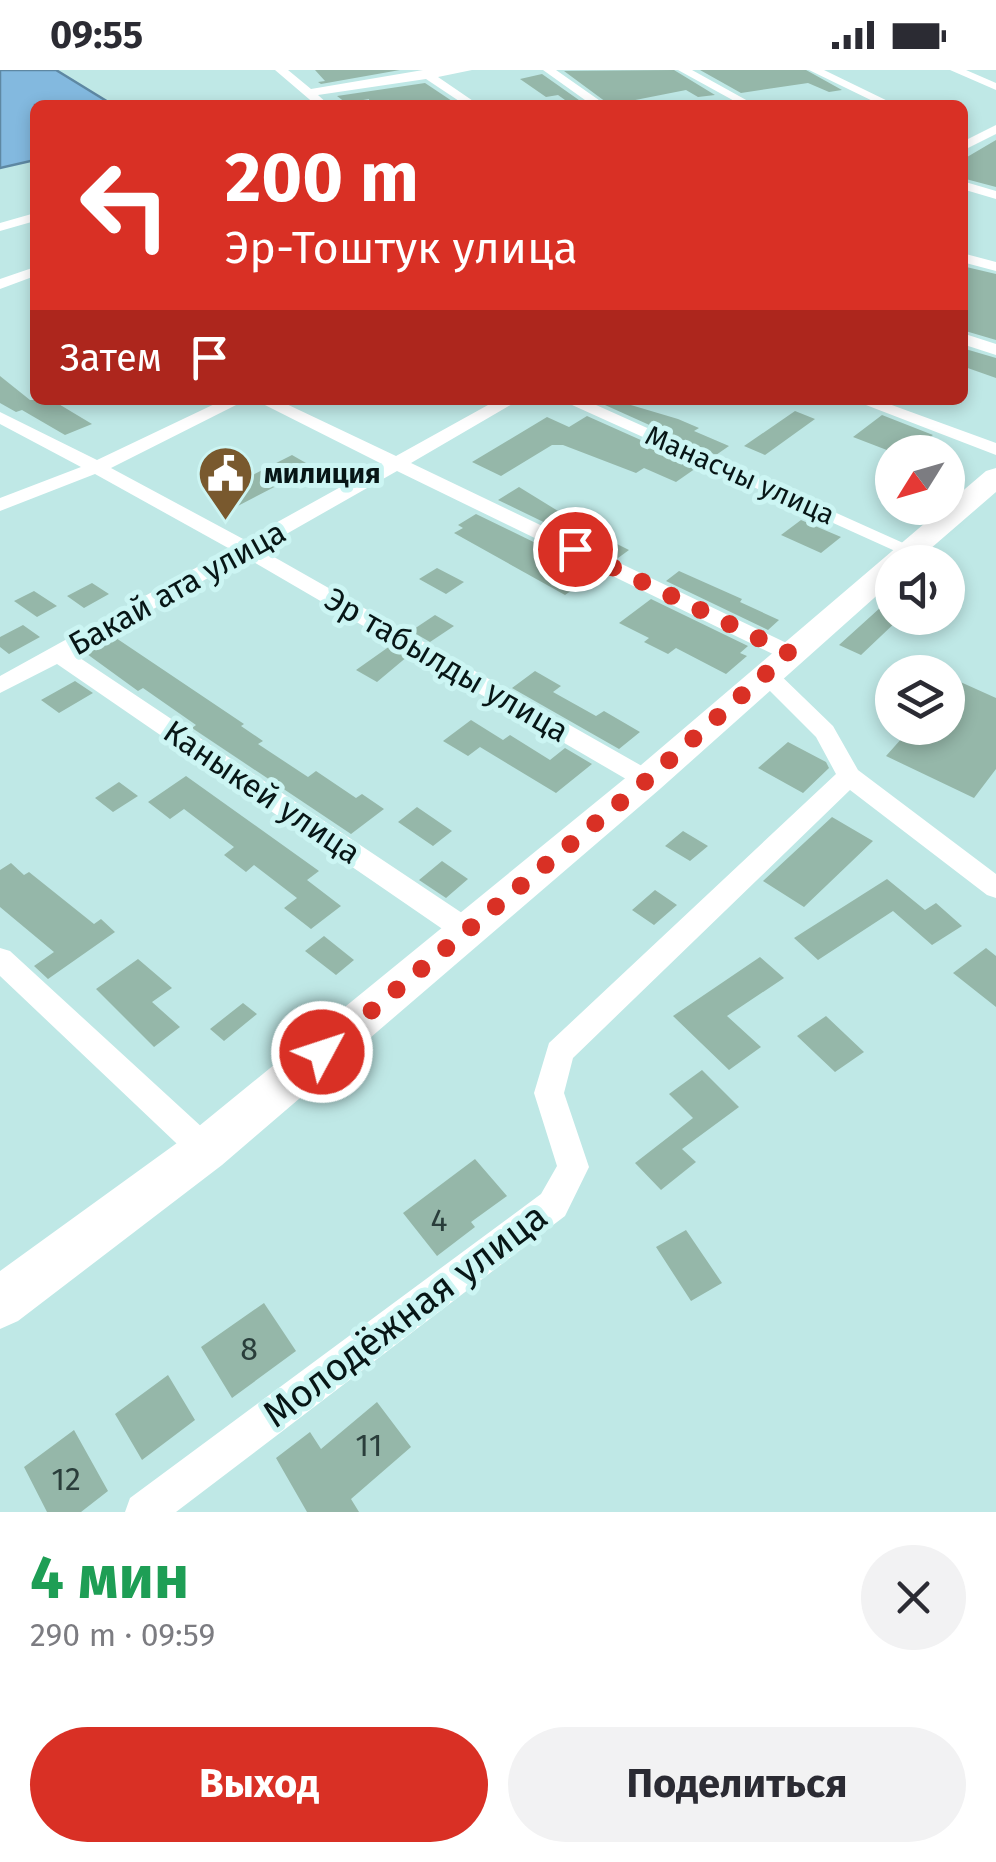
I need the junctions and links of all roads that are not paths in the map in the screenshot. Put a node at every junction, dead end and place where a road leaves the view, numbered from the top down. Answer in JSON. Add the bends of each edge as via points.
{"nodes":[{"id":1,"x":281,"y":70,"type":"edge"},
{"id":2,"x":466,"y":70,"type":"edge"},
{"id":3,"x":549,"y":70,"type":"edge"},
{"id":4,"x":684,"y":70,"type":"edge"},
{"id":5,"x":815,"y":70,"type":"edge"},
{"id":6,"x":956,"y":70,"type":"edge"},
{"id":7,"x":424,"y":73,"type":"edge"},
{"id":8,"x":996,"y":87,"type":"edge"},
{"id":9,"x":312,"y":92,"type":"junction"},
{"id":10,"x":319,"y":100,"type":"edge"},
{"id":11,"x":465,"y":100,"type":"edge"},
{"id":12,"x":593,"y":100,"type":"edge"},
{"id":13,"x":742,"y":100,"type":"dead end"},
{"id":14,"x":873,"y":100,"type":"edge"},
{"id":15,"x":968,"y":128,"type":"edge"},
{"id":16,"x":993,"y":133,"type":"edge"},
{"id":17,"x":968,"y":145,"type":"edge"},
{"id":18,"x":968,"y":188,"type":"edge"},
{"id":19,"x":996,"y":195,"type":"edge"},
{"id":20,"x":30,"y":218,"type":"edge"},
{"id":21,"x":0,"y":227,"type":"edge"},
{"id":22,"x":968,"y":259,"type":"edge"},
{"id":23,"x":996,"y":267,"type":"edge"},
{"id":24,"x":30,"y":274,"type":"edge"},
{"id":25,"x":2,"y":282,"type":"edge"},
{"id":26,"x":968,"y":340,"type":"edge"},
{"id":27,"x":996,"y":350,"type":"edge"},
{"id":28,"x":226,"y":405,"type":"edge"},
{"id":29,"x":275,"y":405,"type":"edge"},
{"id":30,"x":501,"y":405,"type":"edge"},
{"id":31,"x":580,"y":405,"type":"edge"},
{"id":32,"x":876,"y":405,"type":"edge"},
{"id":33,"x":0,"y":417,"type":"edge"},
{"id":34,"x":996,"y":449,"type":"edge"},
{"id":35,"x":398,"y":462,"type":"junction"},
{"id":36,"x":95,"y":468,"type":"junction"},
{"id":37,"x":996,"y":477,"type":"edge"},
{"id":38,"x":0,"y":505,"type":"edge"},
{"id":39,"x":917,"y":545,"type":"edge"},
{"id":40,"x":875,"y":548,"type":"edge"},
{"id":41,"x":246,"y":550,"type":"junction"},
{"id":42,"x":875,"y":581,"type":"edge"},
{"id":43,"x":58,"y":654,"type":"junction"},
{"id":44,"x":777,"y":663,"type":"junction"},
{"id":45,"x":0,"y":686,"type":"edge"},
{"id":46,"x":849,"y":776,"type":"junction"},
{"id":47,"x":647,"y":780,"type":"junction"},
{"id":48,"x":996,"y":888,"type":"edge"},
{"id":49,"x":467,"y":931,"type":"junction"},
{"id":50,"x":0,"y":959,"type":"edge"},
{"id":51,"x":205,"y":1150,"type":"junction"},
{"id":52,"x":0,"y":1303,"type":"edge"},
{"id":53,"x":144,"y":1512,"type":"edge"}],
"edges":[{"from":1,"to":9,"type":"street"},
{"from":2,"to":7,"type":"street"},
{"from":3,"to":12,"type":"street"},
{"from":4,"to":13,"type":"street"},
{"from":5,"to":14,"type":"street"},
{"from":6,"to":8,"type":"street"},
{"from":7,"to":9,"type":"street"},
{"from":7,"to":11,"type":"street"},
{"from":9,"to":10,"type":"street"},
{"from":15,"to":16,"type":"street"},
{"from":16,"to":17,"type":"street"},
{"from":18,"to":19,"type":"street"},
{"from":20,"to":21,"type":"street"},
{"from":22,"to":23,"type":"street"},
{"from":24,"to":25,"type":"street"},
{"from":26,"to":27,"type":"street"},
{"from":28,"to":36,"type":"street"},
{"from":29,"to":35,"type":"street"},
{"from":30,"to":35,"type":"street","name":"Бакай ата улица"},
{"from":31,"to":40,"type":"street","name":"Манасчы улица"},
{"from":32,"to":34,"type":"street"},
{"from":33,"to":36,"type":"street"},
{"from":35,"to":41,"type":"street","name":"Бакай ата улица"},
{"from":35,"to":44,"type":"street"},
{"from":36,"to":38,"type":"street"},
{"from":36,"to":41,"type":"street","name":"Эр табылды улица"},
{"from":37,"to":39,"type":"street"},
{"from":41,"to":43,"type":"street","name":"Бакай ата улица"},
{"from":41,"to":47,"type":"street","name":"Эр табылды улица"},
{"from":42,"to":44,"type":"street"},
{"from":43,"to":45,"type":"street","name":"Бакай ата улица"},
{"from":43,"to":49,"type":"street","name":"Каныкей улица"},
{"from":44,"to":46,"type":"street"},
{"from":44,"to":47,"type":"street"},
{"from":46,"to":48,"type":"street"},
{"from":46,"to":53,"type":"street","name":"Молодёжная улица","via":[[560,1052],[549,1093],[573,1167],[553,1205]]},
{"from":47,"to":49,"type":"street"},
{"from":49,"to":51,"type":"street"},
{"from":50,"to":51,"type":"street"},
{"from":51,"to":52,"type":"street"}]}
